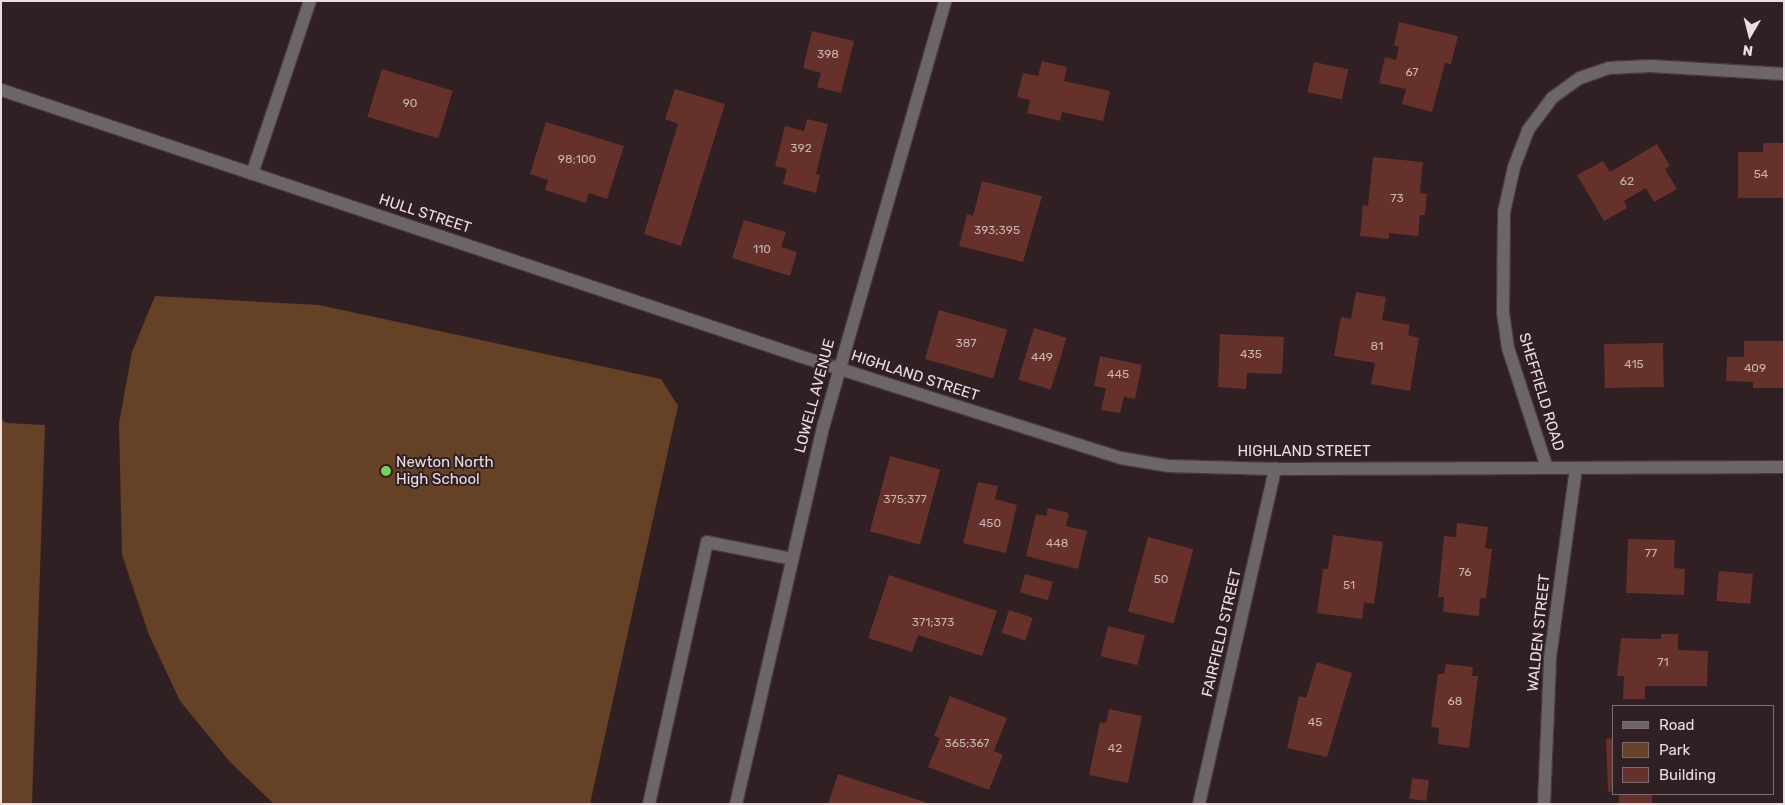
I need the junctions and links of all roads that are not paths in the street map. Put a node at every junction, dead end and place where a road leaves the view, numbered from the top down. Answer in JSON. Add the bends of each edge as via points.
{"nodes":[{"id":1,"x":310,"y":1,"type":"edge"},
{"id":2,"x":945,"y":1,"type":"edge"},
{"id":3,"x":1784,"y":74,"type":"edge"},
{"id":4,"x":1,"y":90,"type":"edge"},
{"id":5,"x":252,"y":174,"type":"junction"},
{"id":6,"x":839,"y":368,"type":"junction"},
{"id":7,"x":1784,"y":467,"type":"edge"},
{"id":8,"x":1547,"y":468,"type":"junction"},
{"id":9,"x":1576,"y":468,"type":"junction"},
{"id":10,"x":1275,"y":469,"type":"junction"},
{"id":11,"x":792,"y":559,"type":"junction"},
{"id":12,"x":649,"y":804,"type":"edge"},
{"id":13,"x":736,"y":804,"type":"edge"},
{"id":14,"x":1200,"y":804,"type":"edge"},
{"id":15,"x":1544,"y":804,"type":"edge"}],
"edges":[{"from":1,"to":5,"type":"street"},
{"from":2,"to":6,"type":"street","name":"LOWELL AVENUE"},
{"from":3,"to":8,"type":"street","name":"SHEFFIELD ROAD","via":[[1650,66],[1609,68],[1580,78],[1552,98],[1528,130],[1514,167],[1504,212],[1503,313],[1508,348]]},
{"from":4,"to":5,"type":"street","name":"HULL STREET"},
{"from":5,"to":6,"type":"street","name":"HULL STREET"},
{"from":6,"to":10,"type":"street","name":"HIGHLAND STREET","via":[[1121,458],[1169,466]]},
{"from":6,"to":11,"type":"street","name":"LOWELL AVENUE"},
{"from":7,"to":9,"type":"street","name":"HIGHLAND STREET"},
{"from":8,"to":9,"type":"street","name":"HIGHLAND STREET"},
{"from":8,"to":10,"type":"street","name":"HIGHLAND STREET"},
{"from":9,"to":15,"type":"street","name":"WALDEN STREET","via":[[1550,658]]},
{"from":10,"to":14,"type":"street","name":"FAIRFIELD STREET"},
{"from":11,"to":12,"type":"street","via":[[707,542]]},
{"from":11,"to":13,"type":"street","name":"LOWELL AVENUE"}]}
